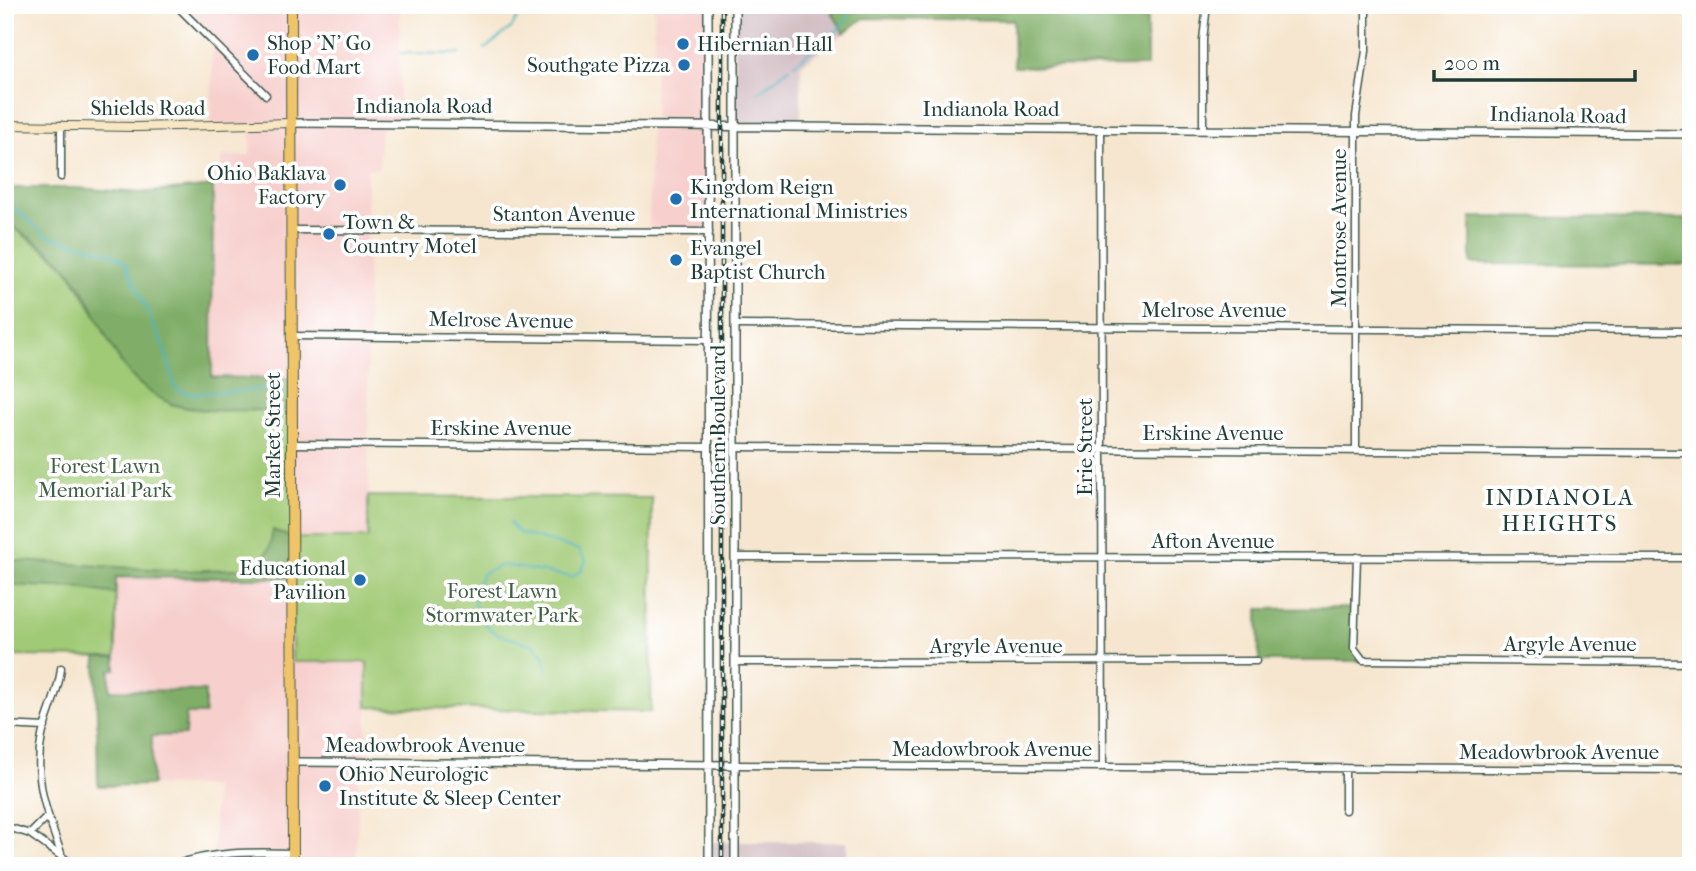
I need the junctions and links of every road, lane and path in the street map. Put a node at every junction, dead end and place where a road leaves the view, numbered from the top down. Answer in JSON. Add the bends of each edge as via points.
{"nodes":[{"id":1,"x":176,"y":5,"type":"edge"},
{"id":2,"x":292,"y":5,"type":"edge"},
{"id":3,"x":708,"y":5,"type":"edge"},
{"id":4,"x":735,"y":5,"type":"edge"},
{"id":5,"x":1207,"y":5,"type":"edge"},
{"id":6,"x":1366,"y":5,"type":"edge"},
{"id":7,"x":265,"y":95,"type":"dead end"},
{"id":8,"x":291,"y":123,"type":"junction"},
{"id":9,"x":5,"y":125,"type":"edge"},
{"id":10,"x":61,"y":125,"type":"junction"},
{"id":11,"x":709,"y":125,"type":"junction"},
{"id":12,"x":734,"y":125,"type":"junction"},
{"id":13,"x":1101,"y":128,"type":"junction"},
{"id":14,"x":1203,"y":129,"type":"junction"},
{"id":15,"x":1356,"y":130,"type":"junction"},
{"id":16,"x":1691,"y":134,"type":"edge"},
{"id":17,"x":61,"y":177,"type":"dead end"},
{"id":18,"x":292,"y":229,"type":"junction"},
{"id":19,"x":709,"y":232,"type":"junction"},
{"id":20,"x":736,"y":325,"type":"junction"},
{"id":21,"x":1102,"y":327,"type":"junction"},
{"id":22,"x":1356,"y":329,"type":"junction"},
{"id":23,"x":1691,"y":331,"type":"edge"},
{"id":24,"x":292,"y":336,"type":"junction"},
{"id":25,"x":709,"y":340,"type":"junction"},
{"id":26,"x":292,"y":444,"type":"junction"},
{"id":27,"x":709,"y":447,"type":"junction"},
{"id":28,"x":736,"y":447,"type":"junction"},
{"id":29,"x":1102,"y":449,"type":"junction"},
{"id":30,"x":1356,"y":451,"type":"junction"},
{"id":31,"x":1691,"y":453,"type":"edge"},
{"id":32,"x":736,"y":557,"type":"junction"},
{"id":33,"x":1357,"y":557,"type":"junction"},
{"id":34,"x":1691,"y":558,"type":"edge"},
{"id":35,"x":1102,"y":559,"type":"junction"},
{"id":36,"x":735,"y":662,"type":"junction"},
{"id":37,"x":1256,"y":662,"type":"dead end"},
{"id":38,"x":1691,"y":663,"type":"edge"},
{"id":39,"x":1103,"y":664,"type":"junction"},
{"id":40,"x":61,"y":668,"type":"dead end"},
{"id":41,"x":5,"y":725,"type":"edge"},
{"id":42,"x":45,"y":727,"type":"junction"},
{"id":43,"x":293,"y":762,"type":"junction"},
{"id":44,"x":709,"y":765,"type":"junction"},
{"id":45,"x":735,"y":765,"type":"junction"},
{"id":46,"x":1103,"y":767,"type":"junction"},
{"id":47,"x":1345,"y":768,"type":"junction"},
{"id":48,"x":1691,"y":770,"type":"edge"},
{"id":49,"x":1345,"y":810,"type":"dead end"},
{"id":50,"x":47,"y":817,"type":"junction"},
{"id":51,"x":5,"y":826,"type":"edge"},
{"id":52,"x":30,"y":834,"type":"junction"},
{"id":53,"x":61,"y":853,"type":"junction"},
{"id":54,"x":293,"y":853,"type":"junction"},
{"id":55,"x":75,"y":866,"type":"edge"},
{"id":56,"x":172,"y":866,"type":"edge"},
{"id":57,"x":293,"y":866,"type":"edge"},
{"id":58,"x":709,"y":866,"type":"edge"},
{"id":59,"x":735,"y":866,"type":"edge"}],
"edges":[{"from":1,"to":7,"type":"street"},
{"from":2,"to":8,"type":"main road","name":"Market Street"},
{"from":3,"to":11,"type":"street","name":"Southern Boulevard"},
{"from":4,"to":12,"type":"street","name":"Southern Boulevard"},
{"from":5,"to":14,"type":"street"},
{"from":6,"to":15,"type":"street","name":"Montrose Avenue","via":[[1366,51]]},
{"from":8,"to":10,"type":"main road","name":"Shields Road"},
{"from":8,"to":11,"type":"street","name":"Indianola Road"},
{"from":8,"to":18,"type":"main road","name":"Market Street"},
{"from":9,"to":10,"type":"main road","name":"Shields Road"},
{"from":10,"to":17,"type":"street"},
{"from":11,"to":12,"type":"street","name":"Indianola Road"},
{"from":11,"to":19,"type":"street","name":"Southern Boulevard"},
{"from":12,"to":13,"type":"street","name":"Indianola Road"},
{"from":12,"to":20,"type":"street","name":"Southern Boulevard"},
{"from":13,"to":14,"type":"street","name":"Indianola Road"},
{"from":13,"to":21,"type":"street","name":"Erie Street"},
{"from":14,"to":15,"type":"street","name":"Indianola Road"},
{"from":15,"to":16,"type":"street","name":"Indianola Road"},
{"from":15,"to":22,"type":"street","name":"Montrose Avenue"},
{"from":18,"to":19,"type":"street","name":"Stanton Avenue"},
{"from":18,"to":24,"type":"main road","name":"Market Street"},
{"from":19,"to":25,"type":"street","name":"Southern Boulevard"},
{"from":20,"to":21,"type":"street","name":"Melrose Avenue"},
{"from":20,"to":28,"type":"street","name":"Southern Boulevard"},
{"from":21,"to":22,"type":"street","name":"Melrose Avenue"},
{"from":21,"to":29,"type":"street","name":"Erie Street"},
{"from":22,"to":23,"type":"street","name":"Melrose Avenue"},
{"from":22,"to":30,"type":"street","name":"Montrose Avenue"},
{"from":24,"to":25,"type":"street","name":"Melrose Avenue"},
{"from":24,"to":26,"type":"main road","name":"Market Street"},
{"from":25,"to":27,"type":"street","name":"Southern Boulevard"},
{"from":26,"to":27,"type":"street","name":"Erskine Avenue"},
{"from":26,"to":43,"type":"main road","name":"Market Street"},
{"from":27,"to":44,"type":"street","name":"Southern Boulevard"},
{"from":28,"to":29,"type":"street","name":"Erskine Avenue"},
{"from":28,"to":32,"type":"street","name":"Southern Boulevard"},
{"from":29,"to":30,"type":"street","name":"Erskine Avenue"},
{"from":29,"to":35,"type":"street","name":"Erie Street"},
{"from":30,"to":31,"type":"street","name":"Erskine Avenue"},
{"from":32,"to":35,"type":"street","name":"Afton Avenue"},
{"from":32,"to":36,"type":"street","name":"Southern Boulevard"},
{"from":33,"to":34,"type":"street","name":"Afton Avenue"},
{"from":33,"to":35,"type":"street","name":"Afton Avenue"},
{"from":33,"to":38,"type":"street","name":"Argyle Avenue","via":[[1354,648],[1365,661]]},
{"from":35,"to":39,"type":"street","name":"Erie Street"},
{"from":36,"to":39,"type":"street","name":"Argyle Avenue"},
{"from":36,"to":45,"type":"street","name":"Southern Boulevard"},
{"from":37,"to":39,"type":"street","name":"Argyle Avenue"},
{"from":39,"to":46,"type":"street","name":"Erie Street"},
{"from":40,"to":42,"type":"street"},
{"from":41,"to":42,"type":"street"},
{"from":42,"to":50,"type":"street","via":[[39,771]]},
{"from":43,"to":44,"type":"street","name":"Meadowbrook Avenue"},
{"from":43,"to":54,"type":"main road","name":"Market Street"},
{"from":44,"to":45,"type":"street","name":"Meadowbrook Avenue"},
{"from":44,"to":58,"type":"street","name":"Southern Boulevard"},
{"from":45,"to":46,"type":"street","name":"Meadowbrook Avenue"},
{"from":45,"to":59,"type":"street","name":"Southern Boulevard"},
{"from":46,"to":47,"type":"street","name":"Meadowbrook Avenue"},
{"from":47,"to":48,"type":"street","name":"Meadowbrook Avenue"},
{"from":47,"to":49,"type":"street"},
{"from":50,"to":52,"type":"street"},
{"from":50,"to":53,"type":"street"},
{"from":51,"to":52,"type":"street"},
{"from":52,"to":53,"type":"street"},
{"from":53,"to":55,"type":"street"},
{"from":54,"to":56,"type":"street","via":[[228,853]]},
{"from":54,"to":57,"type":"main road","name":"Market Street"}]}
